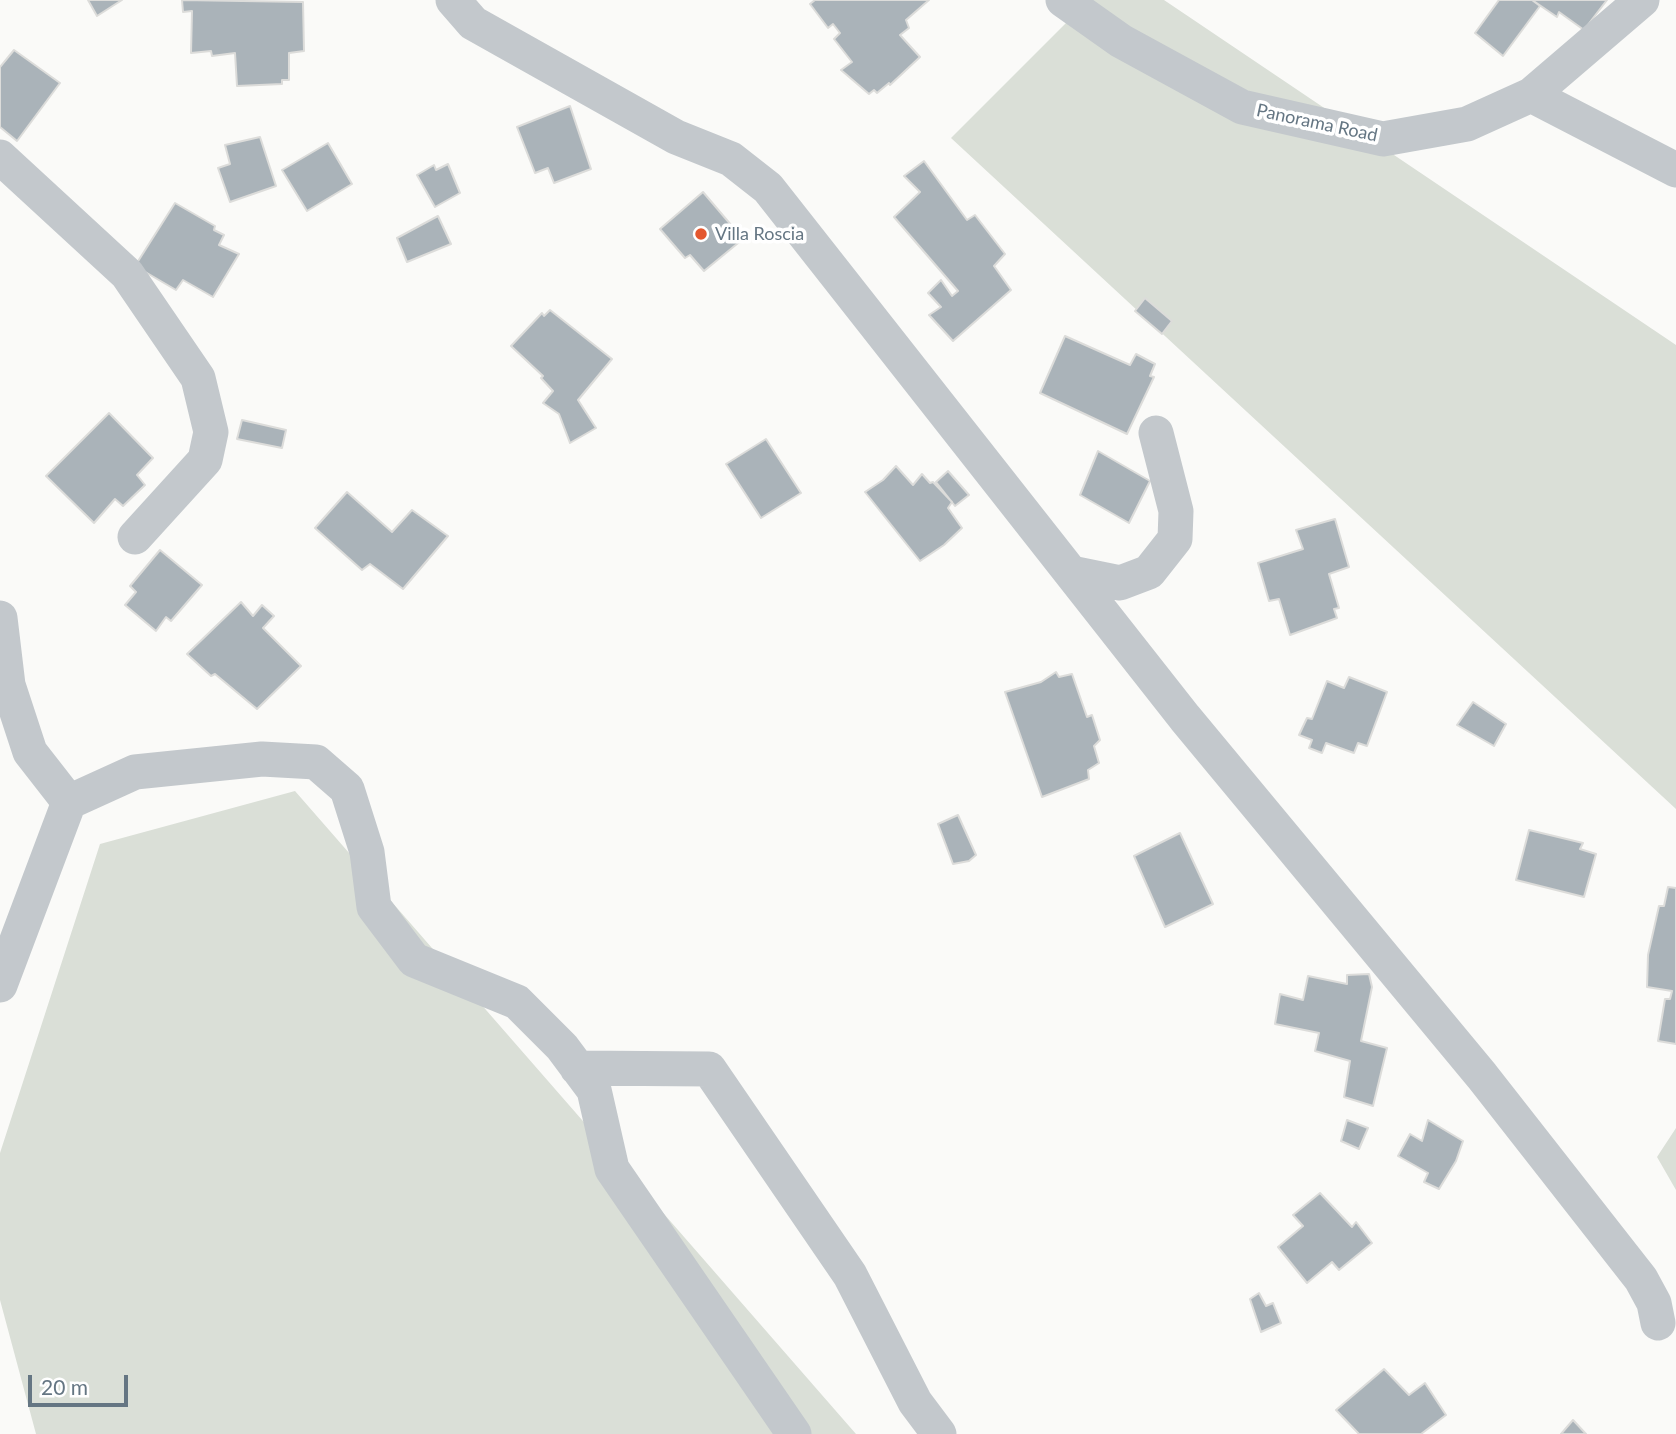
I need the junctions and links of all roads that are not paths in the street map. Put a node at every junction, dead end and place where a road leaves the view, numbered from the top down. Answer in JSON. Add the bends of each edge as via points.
{"nodes":[{"id":1,"x":453,"y":0,"type":"edge"},
{"id":2,"x":1063,"y":0,"type":"edge"},
{"id":3,"x":1642,"y":0,"type":"edge"},
{"id":4,"x":1531,"y":95,"type":"junction"},
{"id":5,"x":0,"y":157,"type":"edge"},
{"id":6,"x":1676,"y":170,"type":"edge"},
{"id":7,"x":1156,"y":433,"type":"dead end"},
{"id":8,"x":135,"y":537,"type":"dead end"},
{"id":9,"x":1071,"y":573,"type":"junction"},
{"id":10,"x":0,"y":618,"type":"edge"},
{"id":11,"x":69,"y":802,"type":"junction"},
{"id":12,"x":0,"y":985,"type":"edge"},
{"id":13,"x":578,"y":1068,"type":"junction"},
{"id":14,"x":1658,"y":1323,"type":"dead end"},
{"id":15,"x":793,"y":1434,"type":"edge"},
{"id":16,"x":939,"y":1434,"type":"edge"}],
"edges":[{"from":1,"to":9,"type":"street","via":[[473,23],[676,137],[731,159],[768,188]]},
{"from":2,"to":4,"type":"street","name":"Panorama Road","via":[[1121,41],[1242,107],[1383,139],[1467,124]]},
{"from":3,"to":4,"type":"street","name":"Panorama Road"},
{"from":4,"to":6,"type":"street"},
{"from":5,"to":8,"type":"street","via":[[127,274],[198,378],[211,432],[205,460]]},
{"from":7,"to":9,"type":"street","via":[[1176,511],[1175,539],[1163,559],[1149,572],[1120,583]]},
{"from":9,"to":14,"type":"street","via":[[1482,1076],[1641,1279]]},
{"from":10,"to":11,"type":"street","via":[[8,685],[30,752]]},
{"from":11,"to":12,"type":"street"},
{"from":11,"to":13,"type":"street","via":[[135,772],[262,759],[316,762],[347,789],[367,852],[374,907],[414,960],[517,1002]]},
{"from":13,"to":15,"type":"street","via":[[594,1090],[612,1169]]},
{"from":13,"to":16,"type":"street","via":[[709,1069],[850,1275],[915,1402]]}]}
